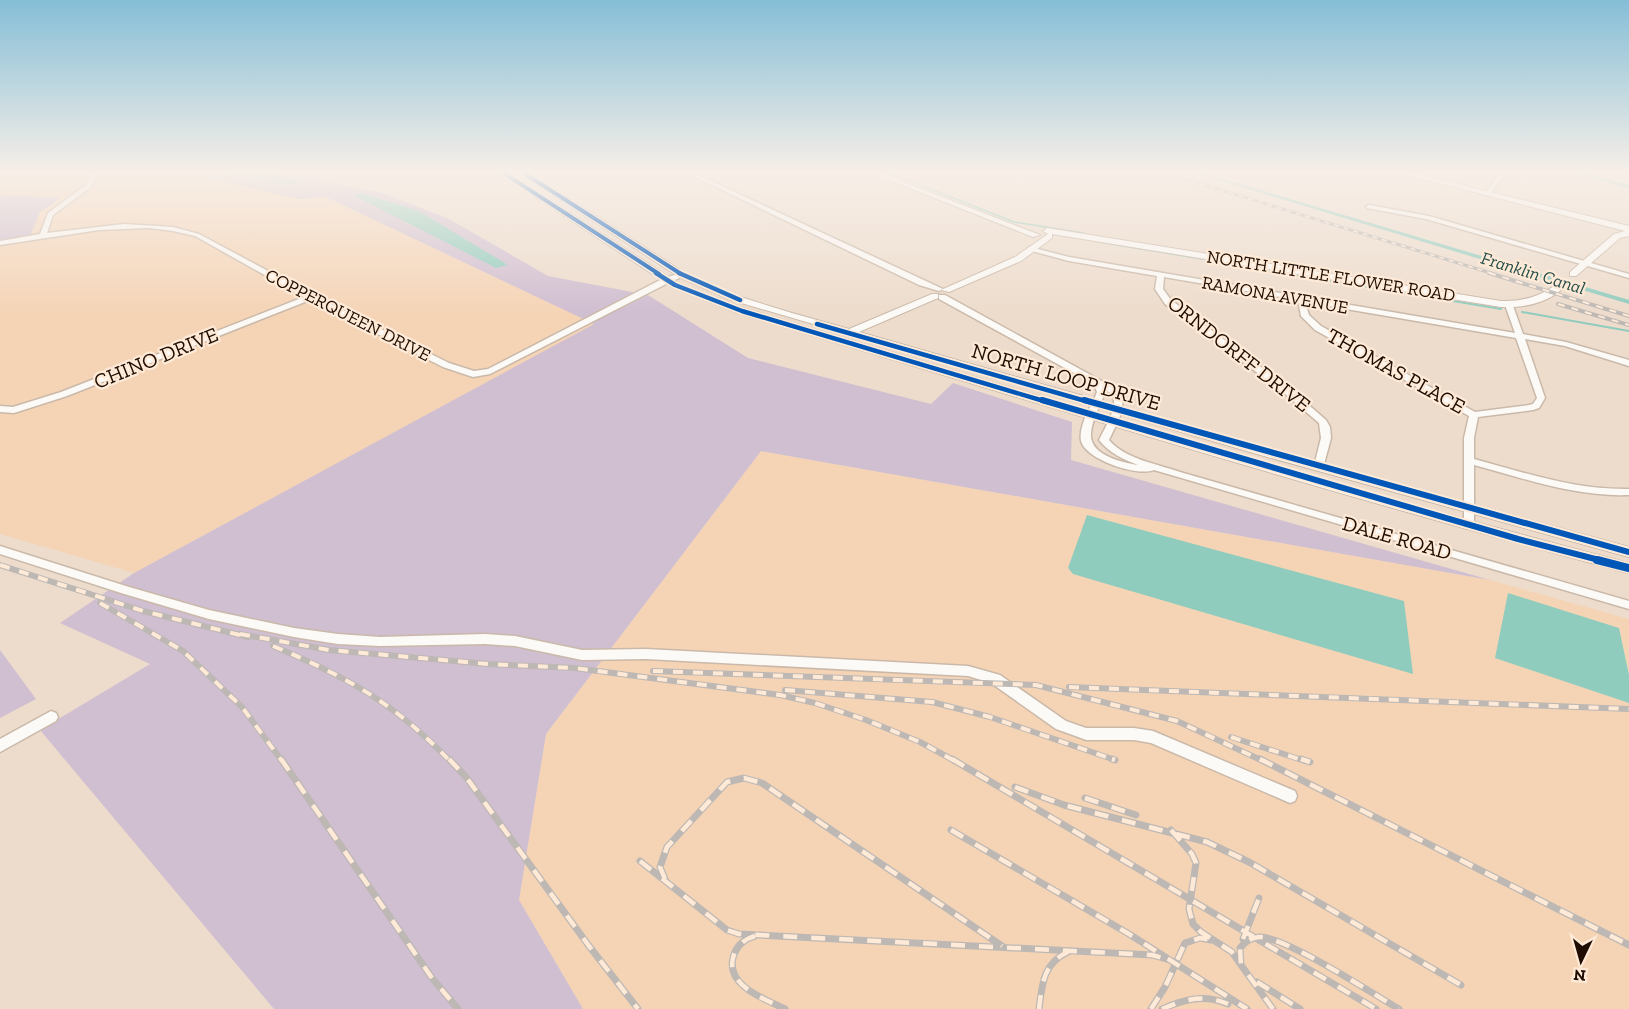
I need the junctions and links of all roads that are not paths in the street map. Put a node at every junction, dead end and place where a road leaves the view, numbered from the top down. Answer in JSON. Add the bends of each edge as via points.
{"nodes":[{"id":1,"x":48,"y":219,"type":"edge"},
{"id":2,"x":575,"y":219,"type":"edge"},
{"id":3,"x":594,"y":219,"type":"edge"},
{"id":4,"x":787,"y":219,"type":"edge"},
{"id":5,"x":993,"y":219,"type":"edge"},
{"id":6,"x":1431,"y":219,"type":"edge"},
{"id":7,"x":1581,"y":219,"type":"edge"},
{"id":8,"x":1582,"y":219,"type":"edge"},
{"id":9,"x":1629,"y":232,"type":"edge"},
{"id":10,"x":1043,"y":235,"type":"junction"},
{"id":11,"x":42,"y":237,"type":"junction"},
{"id":12,"x":0,"y":243,"type":"edge"},
{"id":13,"x":1030,"y":249,"type":"junction"},
{"id":14,"x":1586,"y":263,"type":"junction"},
{"id":15,"x":1574,"y":274,"type":"dead end"},
{"id":16,"x":682,"y":275,"type":"junction"},
{"id":17,"x":1161,"y":275,"type":"junction"},
{"id":18,"x":1629,"y":276,"type":"edge"},
{"id":19,"x":667,"y":280,"type":"junction"},
{"id":20,"x":1560,"y":286,"type":"dead end"},
{"id":21,"x":941,"y":293,"type":"junction"},
{"id":22,"x":310,"y":297,"type":"junction"},
{"id":23,"x":1301,"y":299,"type":"junction"},
{"id":24,"x":1509,"y":305,"type":"junction"},
{"id":25,"x":846,"y":337,"type":"junction"},
{"id":26,"x":1521,"y":337,"type":"junction"},
{"id":27,"x":1629,"y":363,"type":"edge"},
{"id":28,"x":1098,"y":384,"type":"junction"},
{"id":29,"x":1097,"y":403,"type":"junction"},
{"id":30,"x":0,"y":409,"type":"edge"},
{"id":31,"x":1118,"y":409,"type":"junction"},
{"id":32,"x":1474,"y":415,"type":"junction"},
{"id":33,"x":1094,"y":416,"type":"junction"},
{"id":34,"x":1113,"y":421,"type":"junction"},
{"id":35,"x":1470,"y":461,"type":"junction"},
{"id":36,"x":1319,"y":466,"type":"junction"},
{"id":37,"x":1165,"y":470,"type":"junction"},
{"id":38,"x":1629,"y":492,"type":"edge"},
{"id":39,"x":1469,"y":509,"type":"junction"},
{"id":40,"x":1469,"y":525,"type":"junction"},
{"id":41,"x":0,"y":550,"type":"edge"},
{"id":42,"x":1629,"y":552,"type":"edge"},
{"id":43,"x":1629,"y":568,"type":"edge"},
{"id":44,"x":1629,"y":605,"type":"edge"},
{"id":45,"x":51,"y":717,"type":"dead end"},
{"id":46,"x":0,"y":746,"type":"edge"},
{"id":47,"x":1290,"y":796,"type":"dead end"}],
"edges":[{"from":1,"to":11,"type":"street"},
{"from":2,"to":19,"type":"main road","name":"NORTH LOOP DRIVE"},
{"from":3,"to":16,"type":"main road","name":"NORTH LOOP DRIVE"},
{"from":4,"to":21,"type":"street"},
{"from":5,"to":10,"type":"main road"},
{"from":6,"to":14,"type":"street"},
{"from":7,"to":9,"type":"main road"},
{"from":8,"to":9,"type":"main road"},
{"from":9,"to":14,"type":"main road"},
{"from":10,"to":13,"type":"main road"},
{"from":10,"to":24,"type":"main road","name":"NORTH LITTLE FLOWER ROAD","via":[[1063,233]]},
{"from":11,"to":12,"type":"street","name":"COPPERQUEEN DRIVE"},
{"from":11,"to":22,"type":"street","name":"COPPERQUEEN DRIVE","via":[[117,227],[180,230],[197,235]]},
{"from":13,"to":17,"type":"street","name":"RAMONA AVENUE"},
{"from":13,"to":21,"type":"main road","via":[[1017,259]]},
{"from":14,"to":15,"type":"main road"},
{"from":14,"to":18,"type":"street"},
{"from":16,"to":19,"type":"street","name":"COPPERQUEEN DRIVE"},
{"from":16,"to":25,"type":"main road","name":"NORTH LOOP DRIVE","via":[[734,298]]},
{"from":17,"to":23,"type":"street","name":"RAMONA AVENUE"},
{"from":17,"to":36,"type":"street","name":"ORNDORFF DRIVE","via":[[1160,289],[1168,302],[1323,422],[1326,440]]},
{"from":19,"to":22,"type":"street","name":"COPPERQUEEN DRIVE","via":[[528,353],[490,371],[473,374],[446,365]]},
{"from":19,"to":25,"type":"main road","name":"NORTH LOOP DRIVE","via":[[742,311]]},
{"from":20,"to":24,"type":"main road","name":"NORTH LITTLE FLOWER ROAD","via":[[1539,299]]},
{"from":21,"to":25,"type":"main road"},
{"from":21,"to":28,"type":"street"},
{"from":22,"to":30,"type":"street","name":"CHINO DRIVE","via":[[64,394],[14,410]]},
{"from":23,"to":26,"type":"street","name":"RAMONA AVENUE"},
{"from":23,"to":32,"type":"street","name":"THOMAS PLACE","via":[[1305,316],[1318,328]]},
{"from":24,"to":26,"type":"street"},
{"from":25,"to":29,"type":"main road","name":"NORTH LOOP DRIVE"},
{"from":25,"to":33,"type":"main road","name":"NORTH LOOP DRIVE"},
{"from":26,"to":27,"type":"street","name":"RAMONA AVENUE","via":[[1581,347]]},
{"from":26,"to":32,"type":"street","via":[[1540,390],[1539,402],[1526,409]]},
{"from":28,"to":29,"type":"street","name":"DALE ROAD","via":[[1101,392]]},
{"from":28,"to":31,"type":"street","via":[[1118,397]]},
{"from":29,"to":31,"type":"main road","name":"NORTH LOOP DRIVE"},
{"from":29,"to":33,"type":"street","name":"DALE ROAD"},
{"from":31,"to":34,"type":"street","name":"DALE ROAD"},
{"from":31,"to":36,"type":"main road","name":"NORTH LOOP DRIVE"},
{"from":32,"to":35,"type":"street"},
{"from":33,"to":34,"type":"main road","name":"NORTH LOOP DRIVE"},
{"from":33,"to":37,"type":"street","name":"DALE ROAD","via":[[1086,438],[1096,453],[1123,465]]},
{"from":34,"to":37,"type":"street","name":"DALE ROAD","via":[[1105,435],[1107,444]]},
{"from":34,"to":40,"type":"main road","name":"NORTH LOOP DRIVE"},
{"from":35,"to":38,"type":"street","via":[[1571,488]]},
{"from":35,"to":39,"type":"street"},
{"from":36,"to":39,"type":"main road","name":"NORTH LOOP DRIVE"},
{"from":37,"to":44,"type":"street","name":"DALE ROAD"},
{"from":39,"to":40,"type":"street"},
{"from":39,"to":42,"type":"main road","name":"NORTH LOOP DRIVE"},
{"from":40,"to":43,"type":"main road","name":"NORTH LOOP DRIVE"},
{"from":41,"to":47,"type":"street","via":[[178,607],[264,628],[340,640],[507,640],[593,656],[646,654],[968,671],[995,679],[1061,725],[1086,734],[1153,737]]},
{"from":45,"to":46,"type":"street"}]}
